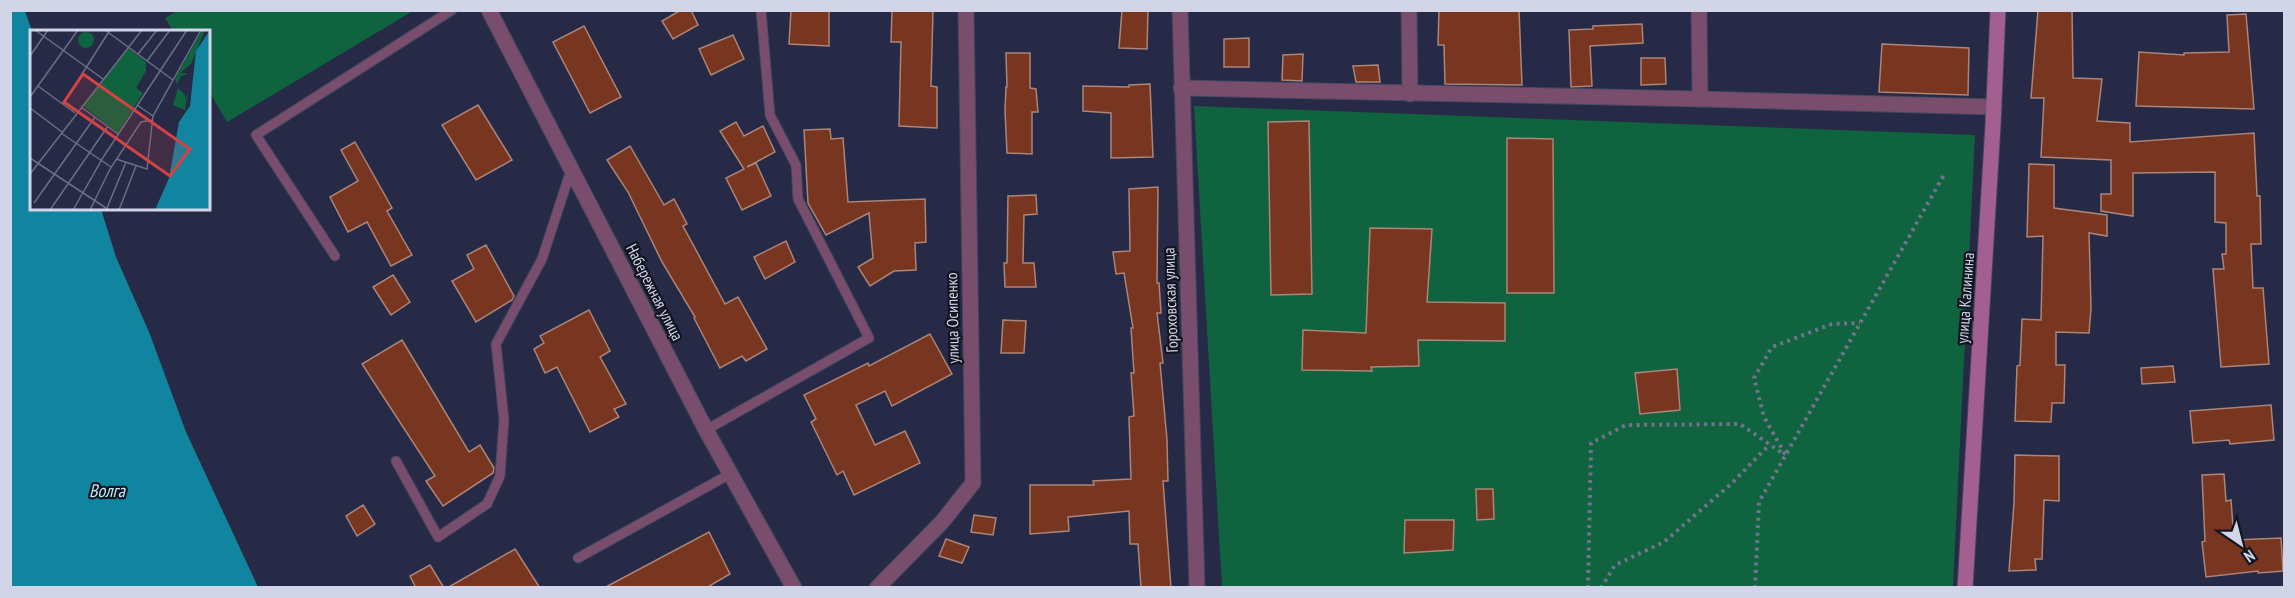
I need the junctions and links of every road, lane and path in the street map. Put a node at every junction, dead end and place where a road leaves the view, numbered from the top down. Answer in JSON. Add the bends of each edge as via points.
{"nodes":[{"id":1,"x":452,"y":10,"type":"edge"},
{"id":2,"x":489,"y":10,"type":"edge"},
{"id":3,"x":760,"y":10,"type":"edge"},
{"id":4,"x":966,"y":10,"type":"edge"},
{"id":5,"x":1180,"y":10,"type":"edge"},
{"id":6,"x":1409,"y":10,"type":"edge"},
{"id":7,"x":1699,"y":10,"type":"edge"},
{"id":8,"x":1998,"y":10,"type":"edge"},
{"id":9,"x":1181,"y":88,"type":"junction"},
{"id":10,"x":1410,"y":94,"type":"junction"},
{"id":11,"x":1700,"y":99,"type":"junction"},
{"id":12,"x":1994,"y":107,"type":"junction"},
{"id":13,"x":572,"y":170,"type":"junction"},
{"id":14,"x":1945,"y":172,"type":"dead end"},
{"id":15,"x":335,"y":256,"type":"dead end"},
{"id":16,"x":1860,"y":323,"type":"junction"},
{"id":17,"x":706,"y":429,"type":"junction"},
{"id":18,"x":1770,"y":444,"type":"junction"},
{"id":19,"x":1785,"y":455,"type":"junction"},
{"id":20,"x":396,"y":461,"type":"dead end"},
{"id":21,"x":730,"y":474,"type":"junction"},
{"id":22,"x":578,"y":558,"type":"dead end"},
{"id":23,"x":794,"y":588,"type":"edge"},
{"id":24,"x":878,"y":588,"type":"edge"},
{"id":25,"x":1197,"y":588,"type":"edge"},
{"id":26,"x":1588,"y":588,"type":"edge"},
{"id":27,"x":1601,"y":588,"type":"edge"},
{"id":28,"x":1755,"y":588,"type":"edge"},
{"id":29,"x":1965,"y":588,"type":"edge"}],
"edges":[{"from":1,"to":15,"type":"lane","via":[[256,135]]},
{"from":2,"to":13,"type":"street","name":"Набережная улица"},
{"from":3,"to":17,"type":"lane","via":[[771,115],[796,165],[798,199],[869,338]]},
{"from":4,"to":24,"type":"street","name":"улица Осипенко","via":[[973,483],[942,522]]},
{"from":5,"to":9,"type":"street","name":"Гороховская улица"},
{"from":6,"to":10,"type":"street"},
{"from":7,"to":11,"type":"street"},
{"from":8,"to":12,"type":"street","name":"улица Калинина"},
{"from":9,"to":10,"type":"street"},
{"from":9,"to":25,"type":"street","name":"Гороховская улица"},
{"from":10,"to":11,"type":"street"},
{"from":11,"to":12,"type":"street"},
{"from":12,"to":29,"type":"street","name":"улица Калинина"},
{"from":13,"to":17,"type":"street","name":"Набережная улица"},
{"from":13,"to":20,"type":"lane","via":[[542,259],[496,344],[504,420],[500,476],[487,504],[438,537]]},
{"from":14,"to":16,"type":"path"},
{"from":16,"to":19,"type":"path"},
{"from":16,"to":19,"type":"path","via":[[1832,324],[1772,347],[1754,378],[1764,417]]},
{"from":17,"to":21,"type":"street","name":"Набережная улица"},
{"from":18,"to":19,"type":"path"},
{"from":18,"to":26,"type":"path","via":[[1740,424],[1626,425],[1591,443]]},
{"from":18,"to":27,"type":"path","via":[[1664,542],[1616,565]]},
{"from":19,"to":28,"type":"path","via":[[1759,502]]},
{"from":21,"to":22,"type":"lane"},
{"from":21,"to":23,"type":"street","name":"Набережная улица"}]}
